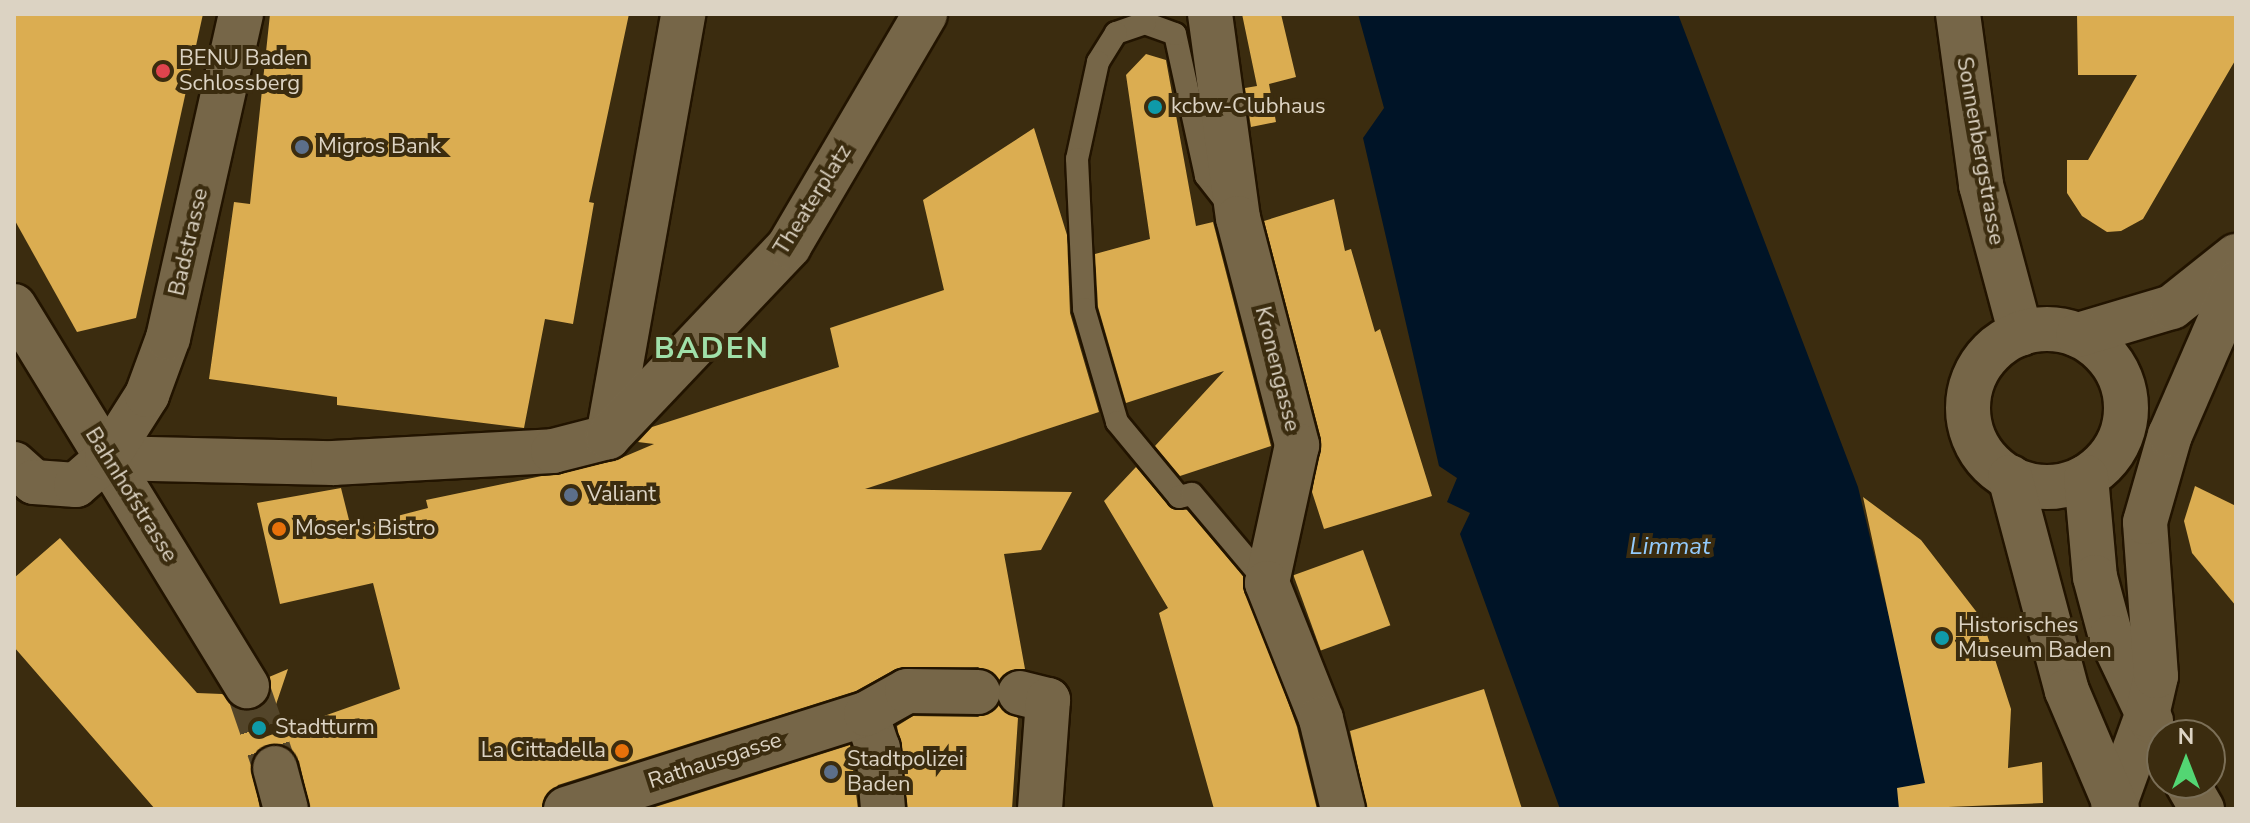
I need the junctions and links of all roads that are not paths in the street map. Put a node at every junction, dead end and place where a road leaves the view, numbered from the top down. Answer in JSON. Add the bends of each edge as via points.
{"nodes":[{"id":1,"x":241,"y":14,"type":"edge"},
{"id":2,"x":683,"y":14,"type":"edge"},
{"id":3,"x":925,"y":14,"type":"edge"},
{"id":4,"x":1210,"y":14,"type":"edge"},
{"id":5,"x":1958,"y":14,"type":"edge"},
{"id":6,"x":1238,"y":218,"type":"junction"},
{"id":7,"x":2236,"y":256,"type":"edge"},
{"id":8,"x":2236,"y":283,"type":"edge"},
{"id":9,"x":14,"y":306,"type":"edge"},
{"id":10,"x":2021,"y":334,"type":"junction"},
{"id":11,"x":2078,"y":335,"type":"junction"},
{"id":12,"x":2186,"y":394,"type":"junction"},
{"id":13,"x":2125,"y":418,"type":"junction"},
{"id":14,"x":608,"y":437,"type":"junction"},
{"id":15,"x":107,"y":458,"type":"junction"},
{"id":16,"x":14,"y":464,"type":"edge"},
{"id":17,"x":2010,"y":477,"type":"junction"},
{"id":18,"x":2086,"y":477,"type":"junction"},
{"id":19,"x":1267,"y":583,"type":"junction"},
{"id":20,"x":247,"y":686,"type":"tunnel mouth"},
{"id":21,"x":978,"y":692,"type":"dead end"},
{"id":22,"x":1020,"y":693,"type":"dead end"},
{"id":23,"x":866,"y":714,"type":"junction"},
{"id":24,"x":2150,"y":719,"type":"edge"},
{"id":25,"x":2154,"y":719,"type":"edge"},
{"id":26,"x":2146,"y":744,"type":"edge"},
{"id":27,"x":2115,"y":808,"type":"edge"},
{"id":28,"x":566,"y":809,"type":"edge"},
{"id":29,"x":883,"y":809,"type":"edge"},
{"id":30,"x":1040,"y":809,"type":"edge"},
{"id":31,"x":1343,"y":809,"type":"edge"}],
"edges":[{"from":1,"to":15,"type":"street","name":"Badstrasse","via":[[168,338],[147,395]]},
{"from":2,"to":14,"type":"street"},
{"from":3,"to":14,"type":"street","name":"Theaterplatz","via":[[789,246]]},
{"from":4,"to":6,"type":"street","name":"Kronengasse"},
{"from":5,"to":10,"type":"street","name":"Sonnenbergstrasse","via":[[1981,185]]},
{"from":6,"to":19,"type":"street","name":"Kronengasse","via":[[1297,445]]},
{"from":6,"to":19,"type":"lane","via":[[1206,176],[1175,34],[1145,23],[1116,33],[1098,62],[1077,159],[1084,309],[1117,422],[1179,497],[1192,494]]},
{"from":7,"to":11,"type":"street","via":[[2172,307]]},
{"from":8,"to":12,"type":"street"},
{"from":9,"to":15,"type":"street","name":"Bahnhofstrasse"},
{"from":10,"to":11,"type":"street"},
{"from":10,"to":17,"type":"street","via":[[1984,360],[1968,402],[1978,446]]},
{"from":11,"to":13,"type":"street","via":[[2116,369]]},
{"from":12,"to":13,"type":"street"},
{"from":12,"to":25,"type":"street","via":[[2145,522]]},
{"from":13,"to":18,"type":"street","via":[[2112,453]]},
{"from":14,"to":15,"type":"street","via":[[553,451],[333,463]]},
{"from":15,"to":16,"type":"street","name":"Badstrasse","via":[[76,485],[34,482]]},
{"from":15,"to":20,"type":"street","name":"Bahnhofstrasse"},
{"from":17,"to":18,"type":"street","via":[[2048,487]]},
{"from":17,"to":27,"type":"street","via":[[2067,691]]},
{"from":18,"to":24,"type":"street","via":[[2095,577],[2111,637]]},
{"from":19,"to":31,"type":"street","via":[[1321,719]]},
{"from":21,"to":23,"type":"street","name":"Rathausgasse","via":[[907,691]]},
{"from":22,"to":30,"type":"street","via":[[1048,700]]},
{"from":23,"to":28,"type":"street","name":"Rathausgasse"},
{"from":23,"to":29,"type":"street","via":[[878,748]]},
{"from":26,"to":27,"type":"street"}]}
